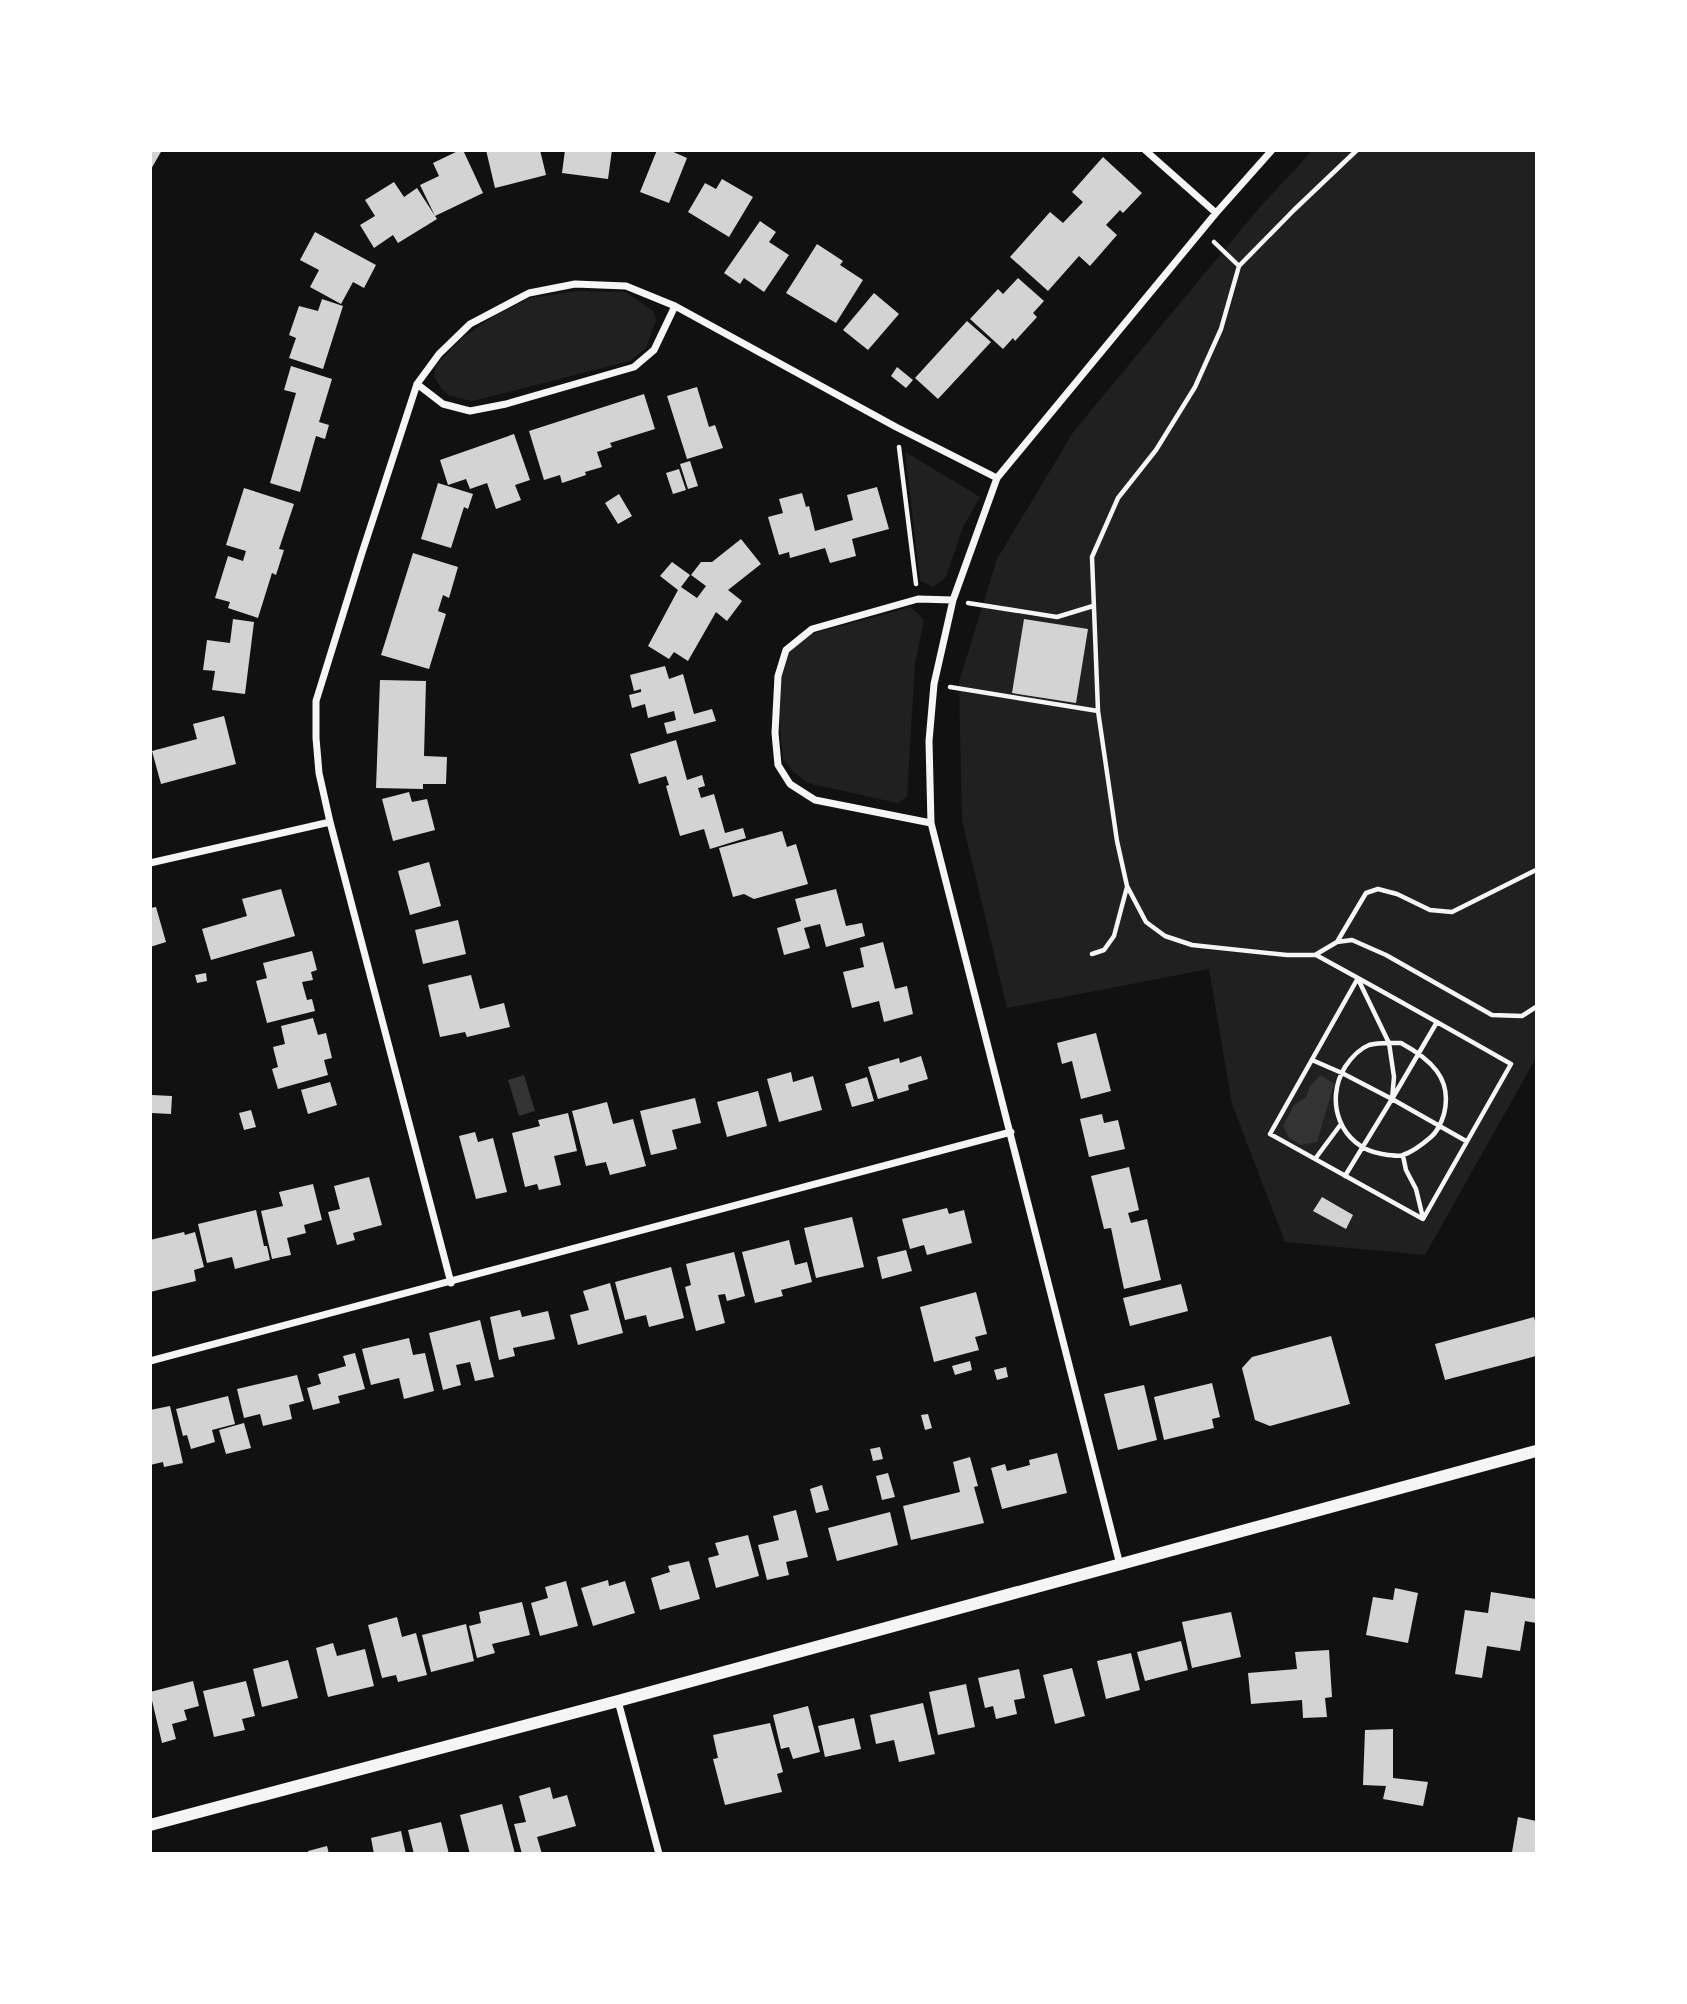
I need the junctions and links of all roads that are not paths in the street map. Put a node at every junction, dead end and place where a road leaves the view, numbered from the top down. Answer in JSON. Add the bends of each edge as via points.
{"nodes":[{"id":1,"x":1145,"y":150,"type":"edge"},
{"id":2,"x":1272,"y":150,"type":"edge"},
{"id":3,"x":1216,"y":213,"type":"junction"},
{"id":4,"x":675,"y":306,"type":"junction"},
{"id":5,"x":417,"y":384,"type":"junction"},
{"id":6,"x":997,"y":478,"type":"junction"},
{"id":7,"x":953,"y":600,"type":"junction"},
{"id":8,"x":330,"y":822,"type":"junction"},
{"id":9,"x":932,"y":823,"type":"junction"},
{"id":10,"x":150,"y":863,"type":"edge"},
{"id":11,"x":1011,"y":1132,"type":"junction"},
{"id":12,"x":451,"y":1283,"type":"junction"},
{"id":13,"x":150,"y":1362,"type":"edge"},
{"id":14,"x":1536,"y":1451,"type":"edge"},
{"id":15,"x":1120,"y":1565,"type":"junction"},
{"id":16,"x":618,"y":1701,"type":"junction"},
{"id":17,"x":150,"y":1825,"type":"edge"},
{"id":18,"x":659,"y":1853,"type":"edge"}],
"edges":[{"from":1,"to":3,"type":"street"},
{"from":2,"to":3,"type":"street"},
{"from":3,"to":6,"type":"street"},
{"from":4,"to":5,"type":"street","via":[[626,286],[575,284],[529,293],[470,324]]},
{"from":4,"to":5,"type":"street","via":[[654,350],[634,367],[470,411],[443,404]]},
{"from":4,"to":6,"type":"street"},
{"from":5,"to":8,"type":"street","via":[[316,701],[319,773]]},
{"from":6,"to":7,"type":"street"},
{"from":7,"to":9,"type":"street","via":[[933,684],[929,741]]},
{"from":7,"to":9,"type":"street","via":[[918,599],[812,629],[786,650],[778,676],[778,765],[790,784],[816,800]]},
{"from":8,"to":10,"type":"street"},
{"from":8,"to":12,"type":"street"},
{"from":9,"to":11,"type":"street"},
{"from":11,"to":12,"type":"street"},
{"from":11,"to":15,"type":"street"},
{"from":12,"to":13,"type":"street"},
{"from":14,"to":15,"type":"street"},
{"from":15,"to":16,"type":"street"},
{"from":16,"to":17,"type":"street"},
{"from":16,"to":18,"type":"street"}]}
